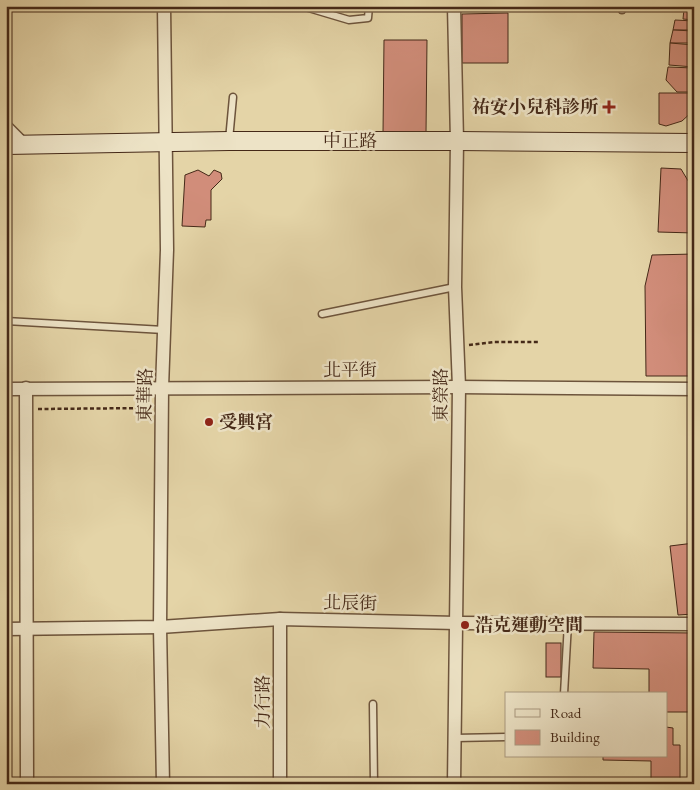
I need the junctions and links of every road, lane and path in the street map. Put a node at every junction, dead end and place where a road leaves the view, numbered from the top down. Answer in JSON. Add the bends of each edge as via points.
{"nodes":[{"id":1,"x":164,"y":6,"type":"edge"},
{"id":2,"x":302,"y":6,"type":"edge"},
{"id":3,"x":369,"y":6,"type":"edge"},
{"id":4,"x":454,"y":6,"type":"edge"},
{"id":5,"x":233,"y":97,"type":"dead end"},
{"id":6,"x":6,"y":127,"type":"edge"},
{"id":7,"x":229,"y":141,"type":"junction"},
{"id":8,"x":457,"y":141,"type":"junction"},
{"id":9,"x":165,"y":142,"type":"junction"},
{"id":10,"x":694,"y":143,"type":"edge"},
{"id":11,"x":15,"y":145,"type":"edge"},
{"id":12,"x":455,"y":287,"type":"junction"},
{"id":13,"x":322,"y":314,"type":"dead end"},
{"id":14,"x":6,"y":321,"type":"edge"},
{"id":15,"x":164,"y":330,"type":"junction"},
{"id":16,"x":540,"y":342,"type":"dead end"},
{"id":17,"x":457,"y":346,"type":"junction"},
{"id":18,"x":459,"y":387,"type":"junction"},
{"id":19,"x":6,"y":388,"type":"edge"},
{"id":20,"x":26,"y":388,"type":"junction"},
{"id":21,"x":162,"y":388,"type":"junction"},
{"id":22,"x":694,"y":389,"type":"edge"},
{"id":23,"x":162,"y":408,"type":"junction"},
{"id":24,"x":26,"y":410,"type":"junction"},
{"id":25,"x":280,"y":620,"type":"junction"},
{"id":26,"x":457,"y":623,"type":"junction"},
{"id":27,"x":568,"y":623,"type":"junction"},
{"id":28,"x":694,"y":624,"type":"edge"},
{"id":29,"x":160,"y":627,"type":"junction"},
{"id":30,"x":27,"y":628,"type":"junction"},
{"id":31,"x":6,"y":629,"type":"edge"},
{"id":32,"x":564,"y":692,"type":"edge"},
{"id":33,"x":373,"y":704,"type":"dead end"},
{"id":34,"x":505,"y":737,"type":"edge"},
{"id":35,"x":455,"y":738,"type":"junction"},
{"id":36,"x":27,"y":784,"type":"edge"},
{"id":37,"x":163,"y":784,"type":"edge"},
{"id":38,"x":280,"y":784,"type":"edge"},
{"id":39,"x":374,"y":784,"type":"edge"},
{"id":40,"x":454,"y":784,"type":"edge"}],
"edges":[{"from":1,"to":9,"type":"street","name":"東華路"},
{"from":2,"to":3,"type":"lane","via":[[349,20],[368,18]]},
{"from":4,"to":8,"type":"street","name":"東榮路"},
{"from":5,"to":7,"type":"lane"},
{"from":6,"to":11,"type":"street"},
{"from":7,"to":8,"type":"main road","name":"中正路"},
{"from":7,"to":9,"type":"main road","name":"中正路"},
{"from":8,"to":10,"type":"main road","name":"中正路"},
{"from":8,"to":12,"type":"street","name":"東榮路"},
{"from":9,"to":11,"type":"main road","name":"中正路"},
{"from":9,"to":15,"type":"street","name":"東華路","via":[[167,250]]},
{"from":12,"to":13,"type":"lane"},
{"from":12,"to":17,"type":"street","name":"東榮路"},
{"from":14,"to":15,"type":"lane"},
{"from":15,"to":21,"type":"street","name":"東華路"},
{"from":16,"to":17,"type":"path"},
{"from":17,"to":18,"type":"street","name":"東榮路"},
{"from":18,"to":21,"type":"street","name":"北平街"},
{"from":18,"to":22,"type":"street","name":"北平街"},
{"from":18,"to":26,"type":"street","name":"東榮路"},
{"from":19,"to":20,"type":"street","name":"北平街"},
{"from":20,"to":21,"type":"street","name":"北平街"},
{"from":20,"to":24,"type":"street"},
{"from":21,"to":23,"type":"street","name":"東華路"},
{"from":23,"to":24,"type":"path"},
{"from":23,"to":29,"type":"street","name":"東華路"},
{"from":24,"to":30,"type":"street"},
{"from":25,"to":26,"type":"street","name":"北辰街"},
{"from":25,"to":29,"type":"street","name":"北辰街"},
{"from":25,"to":38,"type":"street","name":"力行路"},
{"from":26,"to":27,"type":"street","name":"北辰街"},
{"from":26,"to":35,"type":"street","name":"東榮路"},
{"from":27,"to":28,"type":"street","name":"北辰街"},
{"from":27,"to":32,"type":"lane"},
{"from":29,"to":30,"type":"street","name":"北辰街"},
{"from":29,"to":37,"type":"street","name":"東華路"},
{"from":30,"to":31,"type":"street","name":"北辰街"},
{"from":30,"to":36,"type":"street"},
{"from":33,"to":39,"type":"lane"},
{"from":34,"to":35,"type":"lane"},
{"from":35,"to":40,"type":"street","name":"東榮路"}]}
